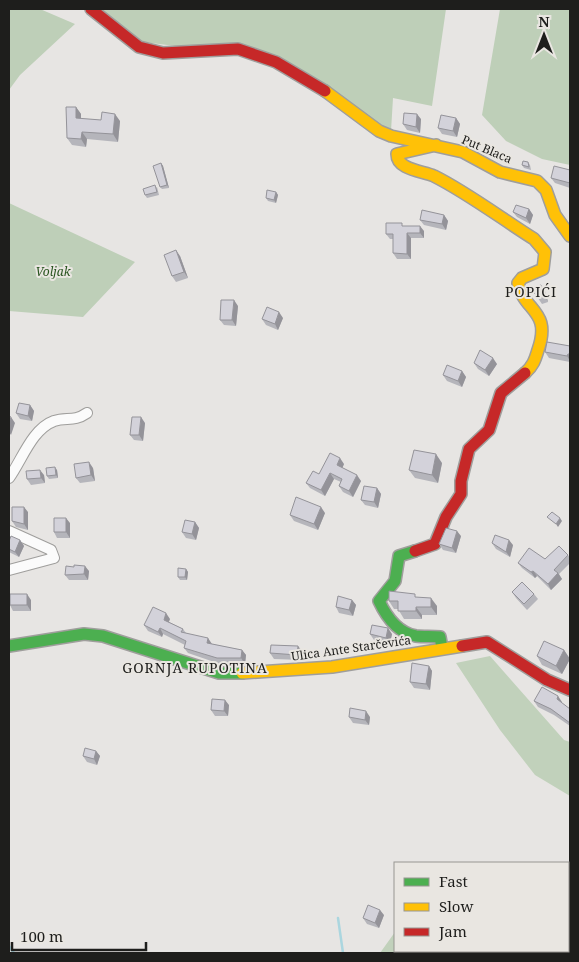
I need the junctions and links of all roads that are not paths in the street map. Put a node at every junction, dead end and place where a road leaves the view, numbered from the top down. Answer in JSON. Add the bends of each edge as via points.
{"nodes":[{"id":1,"x":91,"y":9,"type":"edge"},
{"id":2,"x":436,"y":145,"type":"junction"},
{"id":3,"x":570,"y":236,"type":"edge"},
{"id":4,"x":87,"y":414,"type":"dead end"},
{"id":5,"x":9,"y":478,"type":"edge"},
{"id":6,"x":9,"y":531,"type":"edge"},
{"id":7,"x":9,"y":570,"type":"edge"},
{"id":8,"x":9,"y":646,"type":"edge"},
{"id":9,"x":442,"y":648,"type":"junction"},
{"id":10,"x":570,"y":690,"type":"edge"}],
"edges":[{"from":1,"to":2,"type":"street","name":"Put Blaca","via":[[139,47],[186,52],[238,49],[282,63],[379,131]]},
{"from":2,"to":3,"type":"street","name":"Put Blaca","via":[[463,152],[500,172],[542,184]]},
{"from":2,"to":9,"type":"street","via":[[397,154],[397,159],[402,165],[434,176],[534,240],[545,248],[547,258],[543,269],[518,283],[520,292],[542,323],[541,342],[533,366],[501,393],[489,430],[469,449],[461,494],[446,517],[436,544],[398,556],[400,572],[379,601],[386,618],[413,636],[430,634],[440,637]]},
{"from":4,"to":5,"type":"street","via":[[79,420],[56,421],[42,426]]},
{"from":6,"to":7,"type":"street","via":[[51,550],[54,558]]},
{"from":8,"to":9,"type":"street","name":"Ulica Ante Starčevića","via":[[84,634],[103,636],[219,673],[332,667]]},
{"from":9,"to":10,"type":"street","name":"Ulica Ante Starčevića","via":[[487,642],[547,680]]}]}
